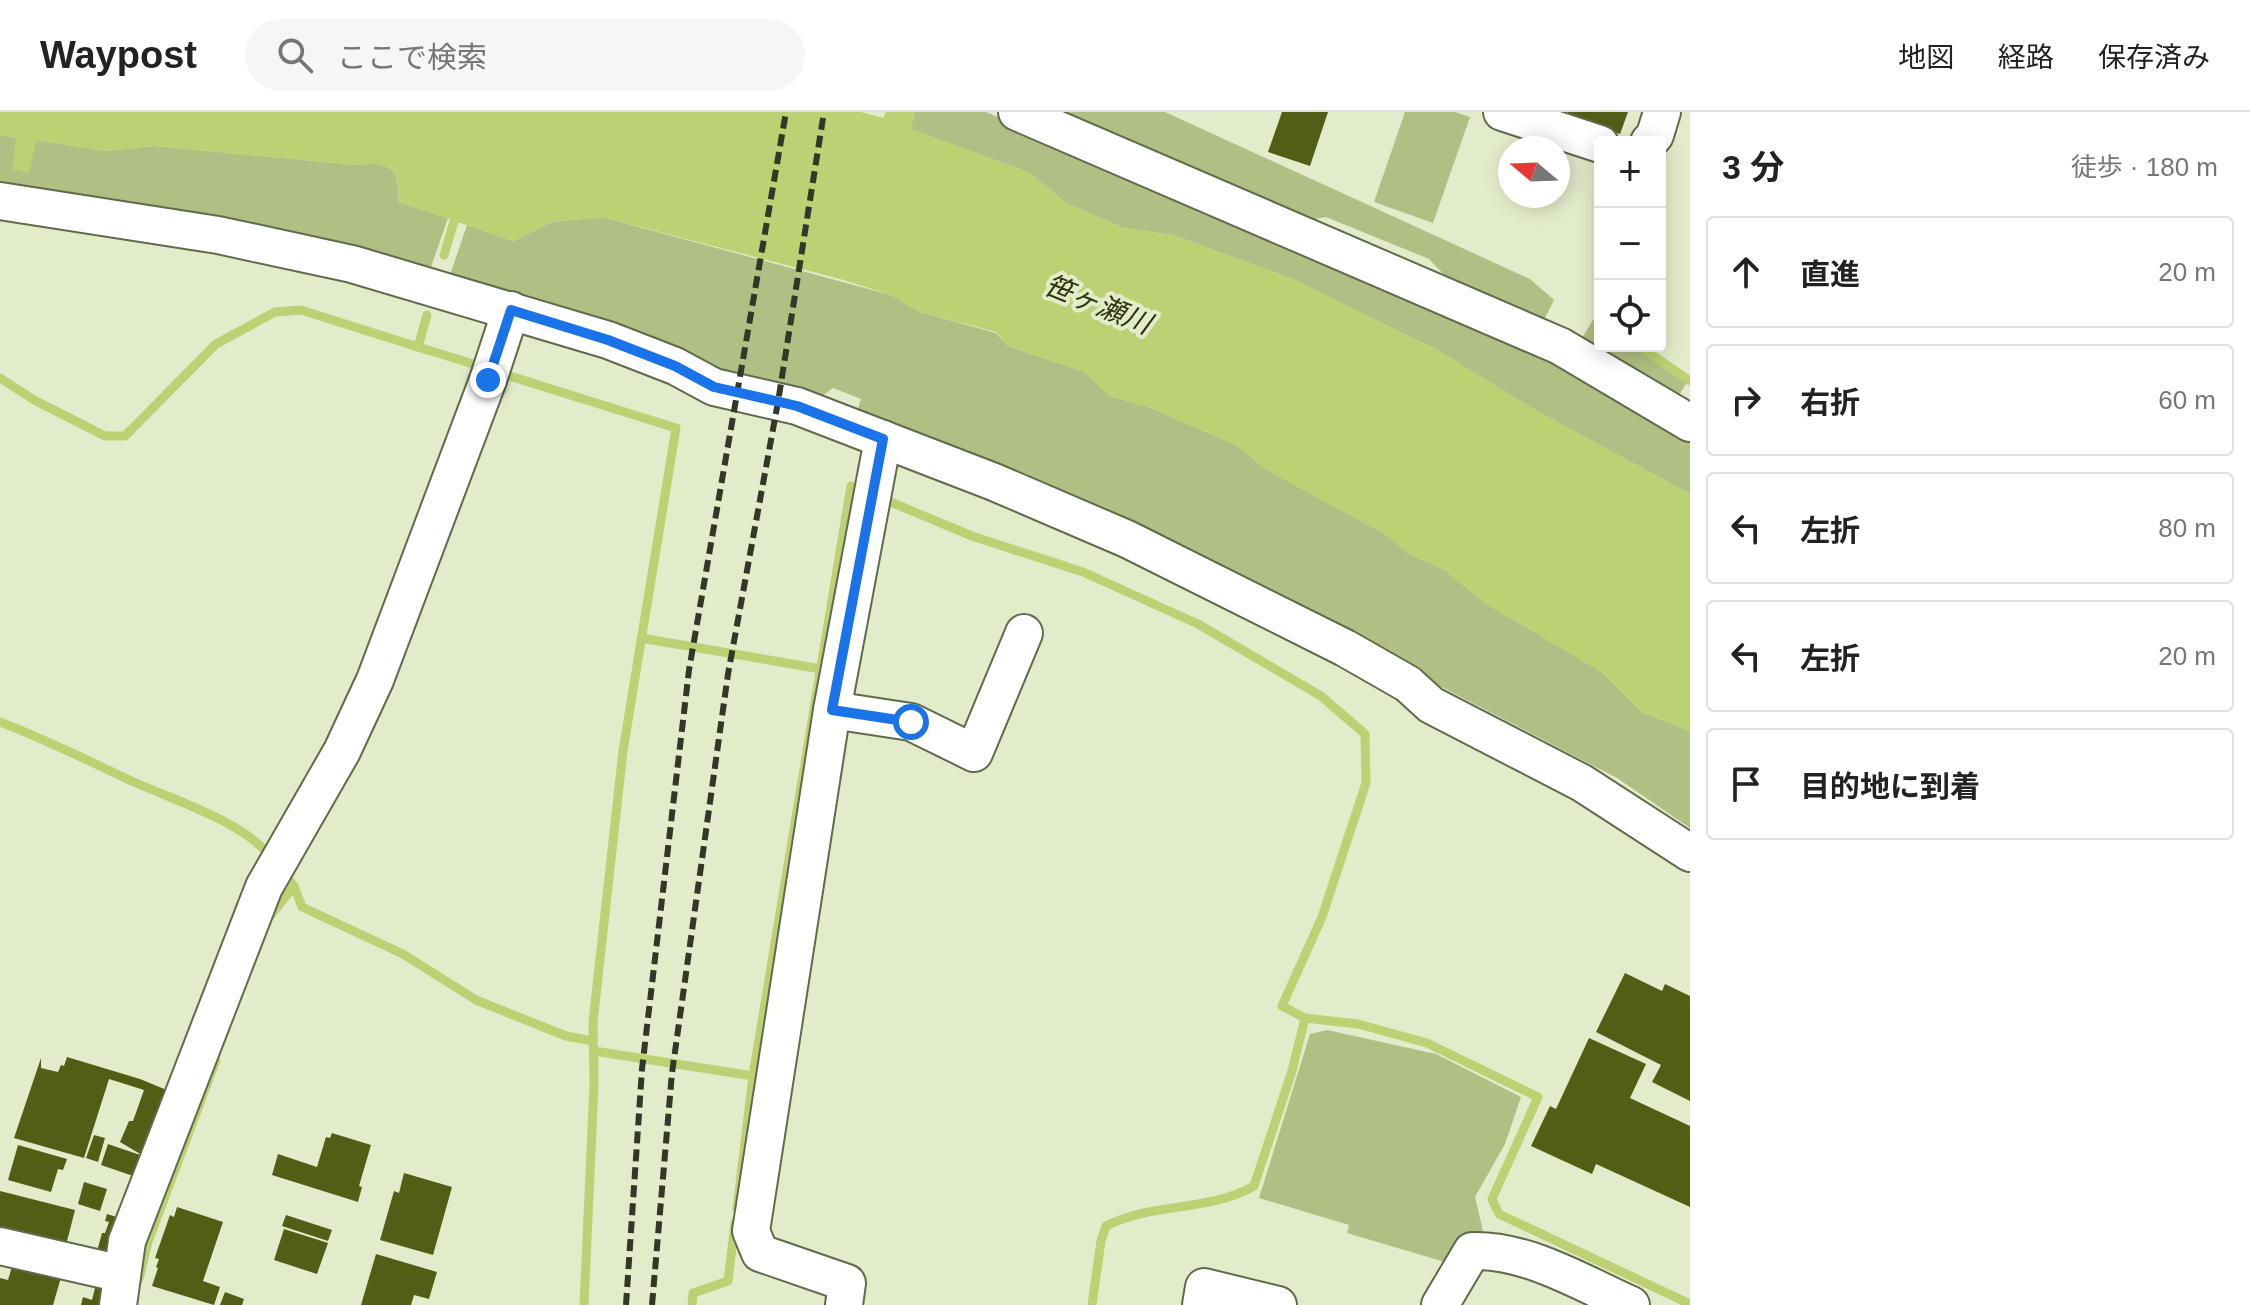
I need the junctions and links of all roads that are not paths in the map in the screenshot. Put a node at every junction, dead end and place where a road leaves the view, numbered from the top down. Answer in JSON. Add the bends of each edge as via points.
{"nodes":[{"id":1,"x":1017,"y":112,"type":"edge"},
{"id":2,"x":1502,"y":112,"type":"edge"},
{"id":3,"x":1662,"y":112,"type":"edge"},
{"id":4,"x":1654,"y":136,"type":"edge"},
{"id":5,"x":1594,"y":142,"type":"edge"},
{"id":6,"x":0,"y":201,"type":"edge"},
{"id":7,"x":511,"y":310,"type":"junction"},
{"id":8,"x":1690,"y":423,"type":"edge"},
{"id":9,"x":883,"y":439,"type":"junction"},
{"id":10,"x":1024,"y":633,"type":"dead end"},
{"id":11,"x":832,"y":710,"type":"junction"},
{"id":12,"x":1690,"y":853,"type":"edge"},
{"id":13,"x":0,"y":1246,"type":"edge"},
{"id":14,"x":120,"y":1290,"type":"edge"},
{"id":15,"x":844,"y":1305,"type":"edge"},
{"id":16,"x":1201,"y":1305,"type":"edge"},
{"id":17,"x":1278,"y":1305,"type":"edge"},
{"id":18,"x":1440,"y":1305,"type":"edge"},
{"id":19,"x":1631,"y":1305,"type":"edge"}],
"edges":[{"from":1,"to":8,"type":"street","via":[[1560,346]]},
{"from":2,"to":5,"type":"street"},
{"from":3,"to":4,"type":"street"},
{"from":6,"to":7,"type":"street","via":[[218,235],[352,264]]},
{"from":7,"to":9,"type":"street","via":[[608,340],[714,387],[797,406]]},
{"from":7,"to":14,"type":"street","via":[[375,680],[342,751],[264,887],[127,1241]]},
{"from":9,"to":11,"type":"street"},
{"from":9,"to":12,"type":"street","via":[[1127,539],[1345,648],[1408,684],[1431,705],[1582,783]]},
{"from":10,"to":11,"type":"street","via":[[974,753],[911,722]]},
{"from":11,"to":15,"type":"street","via":[[751,1231],[760,1253],[847,1283]]},
{"from":13,"to":14,"type":"street"},
{"from":16,"to":17,"type":"street","via":[[1204,1287]]},
{"from":18,"to":19,"type":"street","via":[[1472,1251],[1492,1251],[1557,1271]]}]}
